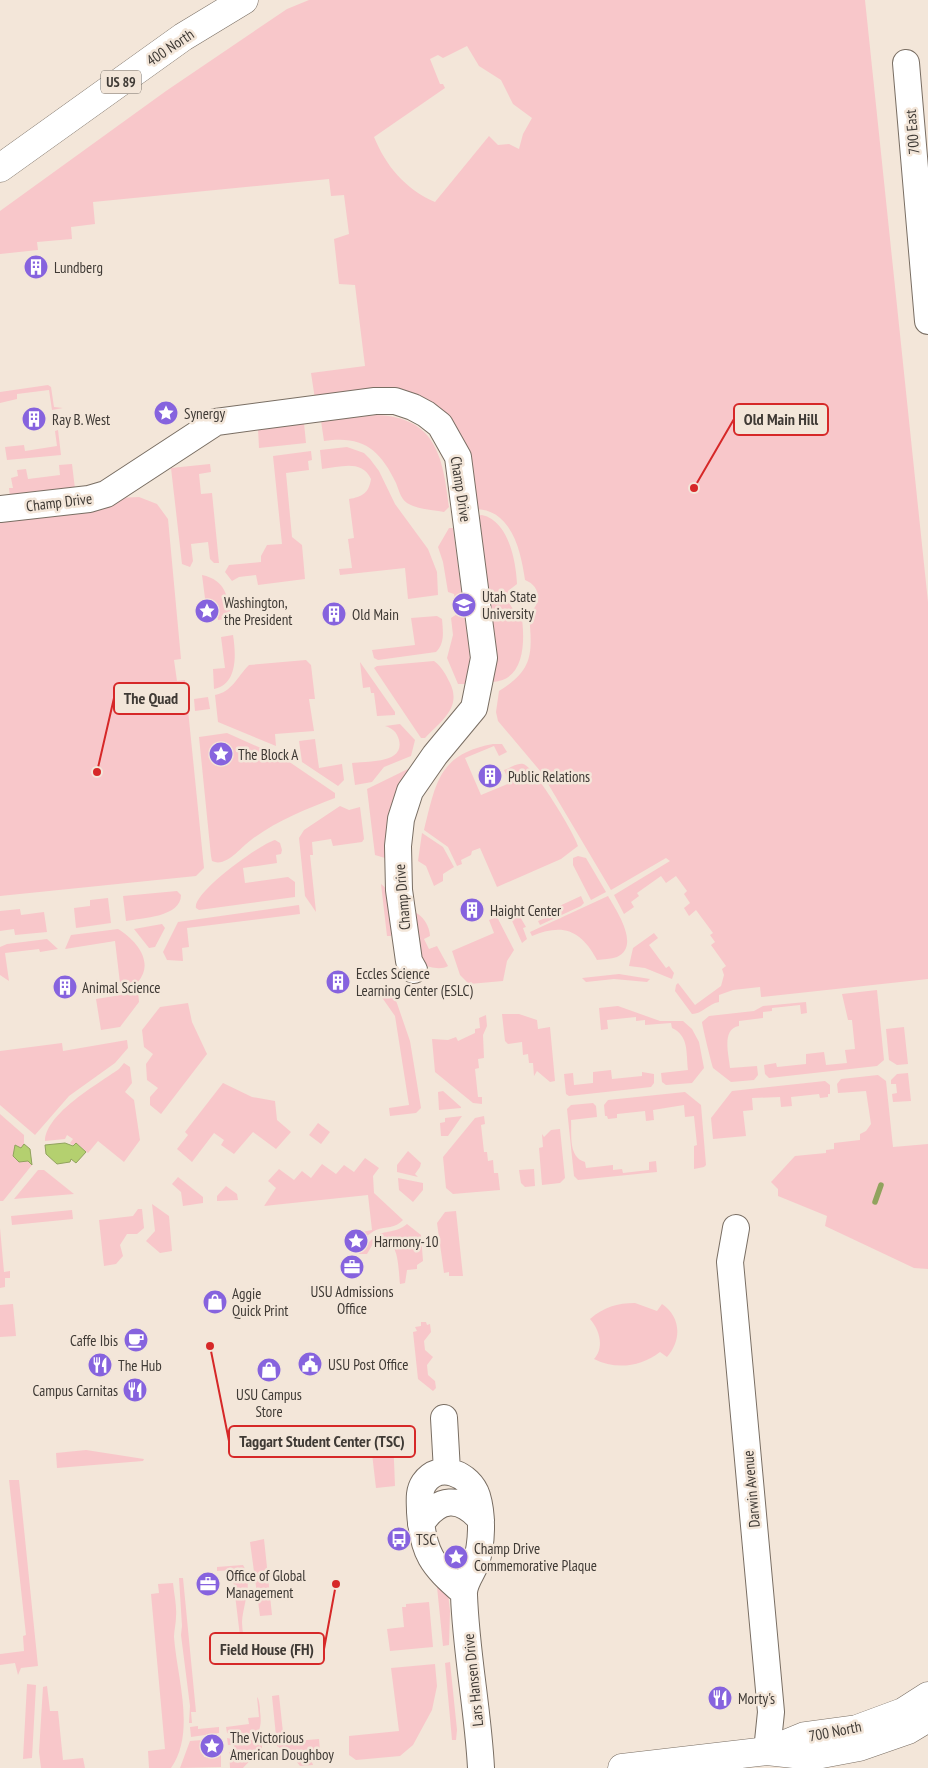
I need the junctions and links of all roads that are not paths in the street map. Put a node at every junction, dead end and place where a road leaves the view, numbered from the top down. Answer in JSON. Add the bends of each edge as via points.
{"nodes":[{"id":1,"x":244,"y":0,"type":"edge"},
{"id":2,"x":906,"y":63,"type":"dead end"},
{"id":3,"x":0,"y":168,"type":"edge"},
{"id":4,"x":928,"y":322,"type":"edge"},
{"id":5,"x":0,"y":509,"type":"edge"},
{"id":6,"x":414,"y":970,"type":"dead end"},
{"id":7,"x":736,"y":1228,"type":"dead end"},
{"id":8,"x":444,"y":1418,"type":"dead end"},
{"id":9,"x":447,"y":1472,"type":"junction"},
{"id":10,"x":480,"y":1520,"type":"junction"},
{"id":11,"x":421,"y":1524,"type":"junction"},
{"id":12,"x":463,"y":1592,"type":"junction"},
{"id":13,"x":928,"y":1696,"type":"edge"},
{"id":14,"x":928,"y":1718,"type":"edge"},
{"id":15,"x":767,"y":1751,"type":"junction"},
{"id":16,"x":481,"y":1768,"type":"edge"},
{"id":17,"x":622,"y":1768,"type":"edge"}],
"edges":[{"from":1,"to":3,"type":"main road","name":"400 North","number":"US 89","via":[[183,37]]},
{"from":2,"to":4,"type":"street","name":"700 East"},
{"from":5,"to":6,"type":"street","name":"Champ Drive","via":[[89,500],[106,494],[216,422],[395,401],[413,406],[440,425],[458,457],[484,658],[474,708],[410,791],[401,819],[399,890],[409,961]]},
{"from":7,"to":15,"type":"street","name":"Darwin Avenue","via":[[730,1262],[771,1712]]},
{"from":8,"to":9,"type":"street"},
{"from":9,"to":10,"type":"street","name":"Lars Hansen Drive","via":[[468,1479],[474,1486]]},
{"from":9,"to":11,"type":"street","via":[[432,1475],[421,1490]]},
{"from":10,"to":11,"type":"street","via":[[467,1506],[448,1502],[438,1504]]},
{"from":10,"to":12,"type":"street","name":"Lars Hansen Drive","via":[[479,1550]]},
{"from":11,"to":12,"type":"street","via":[[424,1544],[439,1571]]},
{"from":12,"to":16,"type":"street","name":"Lars Hansen Drive"},
{"from":13,"to":15,"type":"main road","name":"700 North","via":[[903,1712],[857,1729],[805,1736]]},
{"from":14,"to":15,"type":"main road","name":"700 North","via":[[908,1730],[859,1747],[811,1756]]},
{"from":15,"to":17,"type":"main road","name":"700 North"}]}
